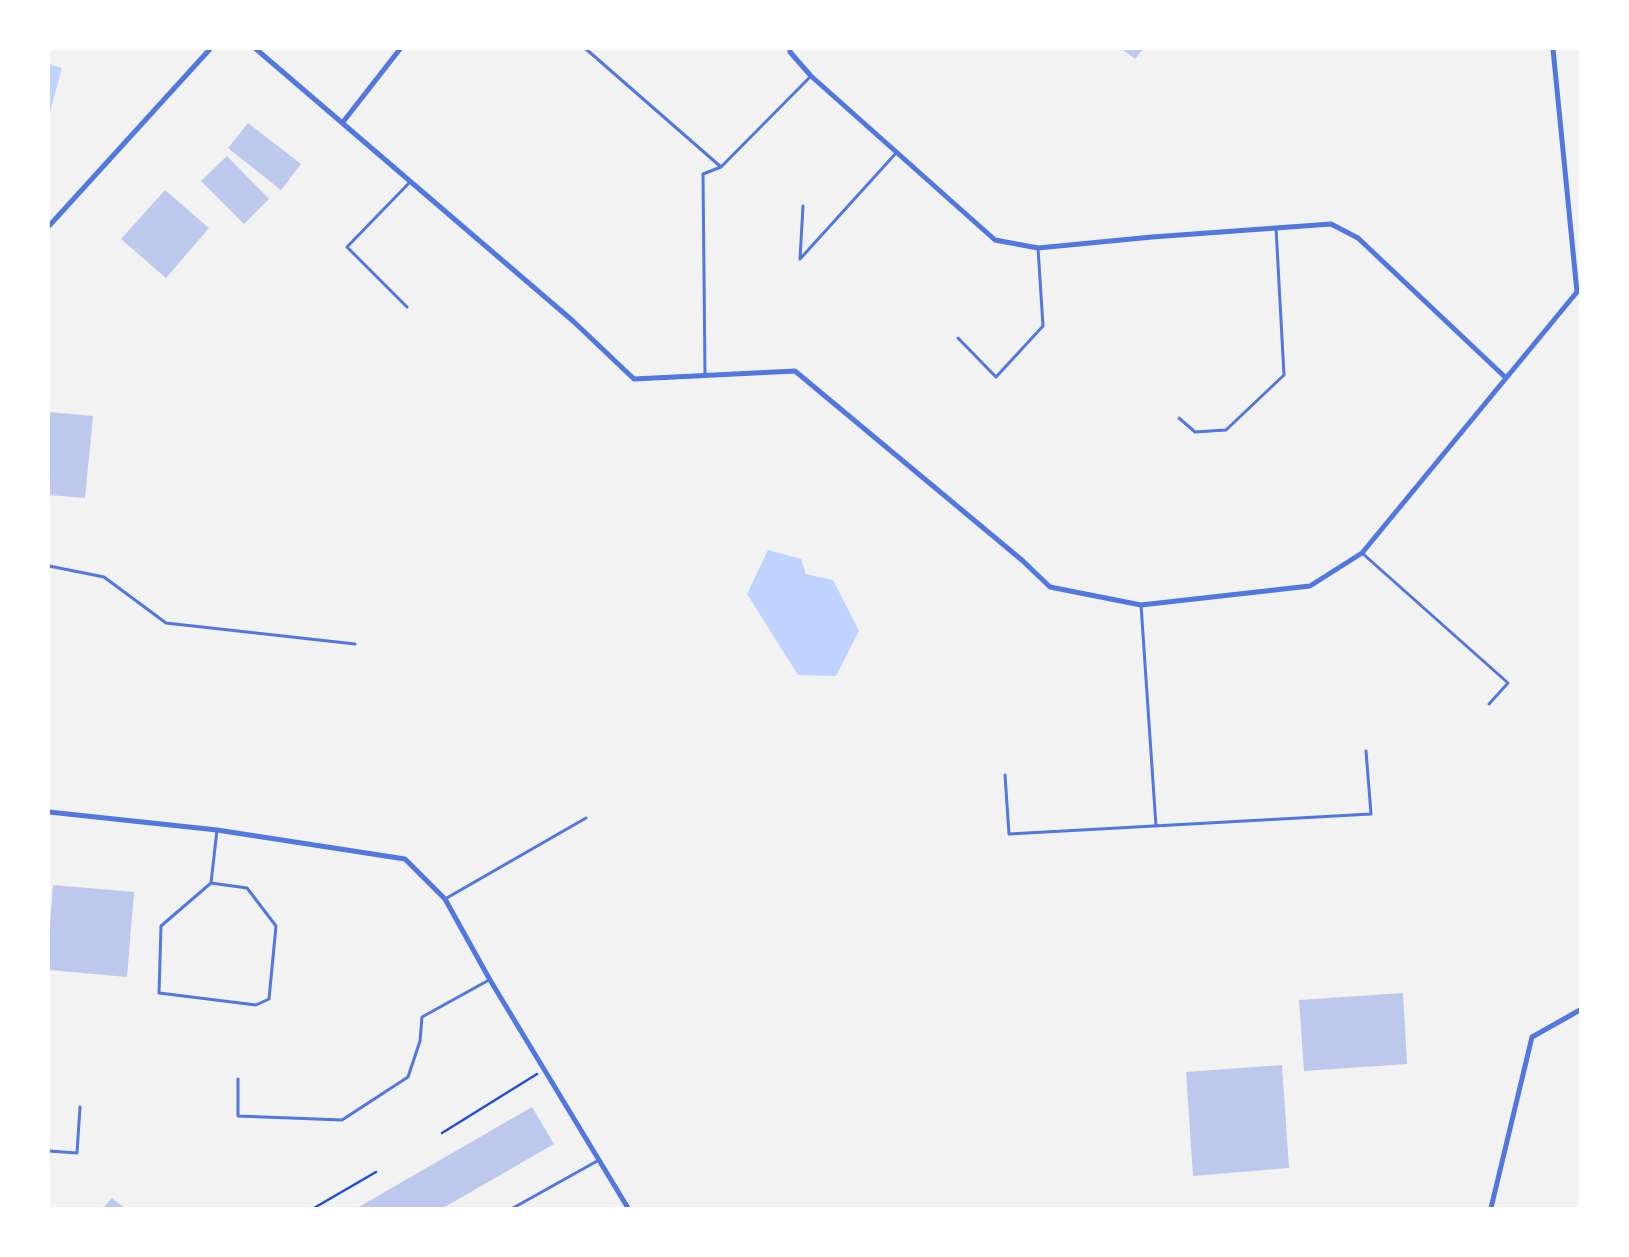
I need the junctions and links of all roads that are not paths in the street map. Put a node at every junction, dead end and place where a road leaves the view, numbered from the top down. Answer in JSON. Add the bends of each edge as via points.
{"nodes":[{"id":1,"x":210,"y":49,"type":"edge"},
{"id":2,"x":256,"y":49,"type":"edge"},
{"id":3,"x":400,"y":49,"type":"edge"},
{"id":4,"x":586,"y":49,"type":"edge"},
{"id":5,"x":790,"y":49,"type":"edge"},
{"id":6,"x":1553,"y":49,"type":"edge"},
{"id":7,"x":811,"y":76,"type":"junction"},
{"id":8,"x":343,"y":122,"type":"junction"},
{"id":9,"x":898,"y":151,"type":"junction"},
{"id":10,"x":720,"y":167,"type":"junction"},
{"id":11,"x":410,"y":182,"type":"junction"},
{"id":12,"x":803,"y":206,"type":"dead end"},
{"id":13,"x":49,"y":226,"type":"edge"},
{"id":14,"x":1276,"y":227,"type":"junction"},
{"id":15,"x":1038,"y":248,"type":"junction"},
{"id":16,"x":1579,"y":293,"type":"edge"},
{"id":17,"x":408,"y":307,"type":"dead end"},
{"id":18,"x":958,"y":338,"type":"dead end"},
{"id":19,"x":705,"y":376,"type":"junction"},
{"id":20,"x":1505,"y":377,"type":"junction"},
{"id":21,"x":1179,"y":418,"type":"dead end"},
{"id":22,"x":1362,"y":553,"type":"junction"},
{"id":23,"x":49,"y":566,"type":"edge"},
{"id":24,"x":1141,"y":604,"type":"junction"},
{"id":25,"x":355,"y":644,"type":"dead end"},
{"id":26,"x":1489,"y":704,"type":"dead end"},
{"id":27,"x":1366,"y":751,"type":"dead end"},
{"id":28,"x":1005,"y":775,"type":"dead end"},
{"id":29,"x":49,"y":812,"type":"edge"},
{"id":30,"x":586,"y":818,"type":"dead end"},
{"id":31,"x":1156,"y":826,"type":"junction"},
{"id":32,"x":217,"y":830,"type":"junction"},
{"id":33,"x":210,"y":882,"type":"junction"},
{"id":34,"x":445,"y":899,"type":"junction"},
{"id":35,"x":490,"y":980,"type":"junction"},
{"id":36,"x":1580,"y":1010,"type":"edge"},
{"id":37,"x":238,"y":1079,"type":"dead end"},
{"id":38,"x":80,"y":1107,"type":"dead end"},
{"id":39,"x":49,"y":1150,"type":"edge"},
{"id":40,"x":599,"y":1160,"type":"junction"},
{"id":41,"x":513,"y":1208,"type":"edge"},
{"id":42,"x":628,"y":1208,"type":"edge"},
{"id":43,"x":1492,"y":1208,"type":"edge"}],
"edges":[{"from":1,"to":13,"type":"street"},
{"from":2,"to":8,"type":"street"},
{"from":3,"to":8,"type":"street"},
{"from":4,"to":10,"type":"lane"},
{"from":5,"to":7,"type":"street"},
{"from":6,"to":16,"type":"street"},
{"from":7,"to":9,"type":"street"},
{"from":7,"to":10,"type":"lane"},
{"from":8,"to":11,"type":"street"},
{"from":9,"to":12,"type":"lane","via":[[800,259]]},
{"from":9,"to":15,"type":"street","via":[[995,240]]},
{"from":10,"to":19,"type":"lane","via":[[703,174]]},
{"from":11,"to":17,"type":"lane","via":[[347,247]]},
{"from":11,"to":19,"type":"street","via":[[573,321],[634,379]]},
{"from":14,"to":15,"type":"street"},
{"from":14,"to":20,"type":"street","via":[[1331,224],[1358,238]]},
{"from":14,"to":21,"type":"lane","via":[[1284,375],[1226,430],[1195,432]]},
{"from":15,"to":18,"type":"lane","via":[[1043,326],[996,377]]},
{"from":16,"to":20,"type":"street"},
{"from":19,"to":24,"type":"street","via":[[795,371],[1050,587]]},
{"from":20,"to":22,"type":"street"},
{"from":22,"to":24,"type":"street","via":[[1310,586]]},
{"from":22,"to":26,"type":"lane","via":[[1508,684]]},
{"from":23,"to":25,"type":"lane","via":[[104,578],[166,624]]},
{"from":24,"to":31,"type":"lane"},
{"from":27,"to":31,"type":"lane","via":[[1372,814]]},
{"from":28,"to":31,"type":"lane","via":[[1009,834]]},
{"from":29,"to":32,"type":"street"},
{"from":30,"to":34,"type":"lane"},
{"from":32,"to":33,"type":"lane"},
{"from":32,"to":34,"type":"street","via":[[405,859]]},
{"from":33,"to":33,"type":"lane","via":[[161,926],[159,993],[256,1005],[269,998],[276,926],[248,888]]},
{"from":34,"to":35,"type":"street"},
{"from":35,"to":37,"type":"lane","via":[[422,1018],[420,1041],[408,1077],[342,1120],[238,1116]]},
{"from":35,"to":40,"type":"street"},
{"from":36,"to":43,"type":"street","via":[[1532,1037]]},
{"from":38,"to":39,"type":"lane","via":[[77,1153]]},
{"from":40,"to":41,"type":"lane"},
{"from":40,"to":42,"type":"street"}]}
